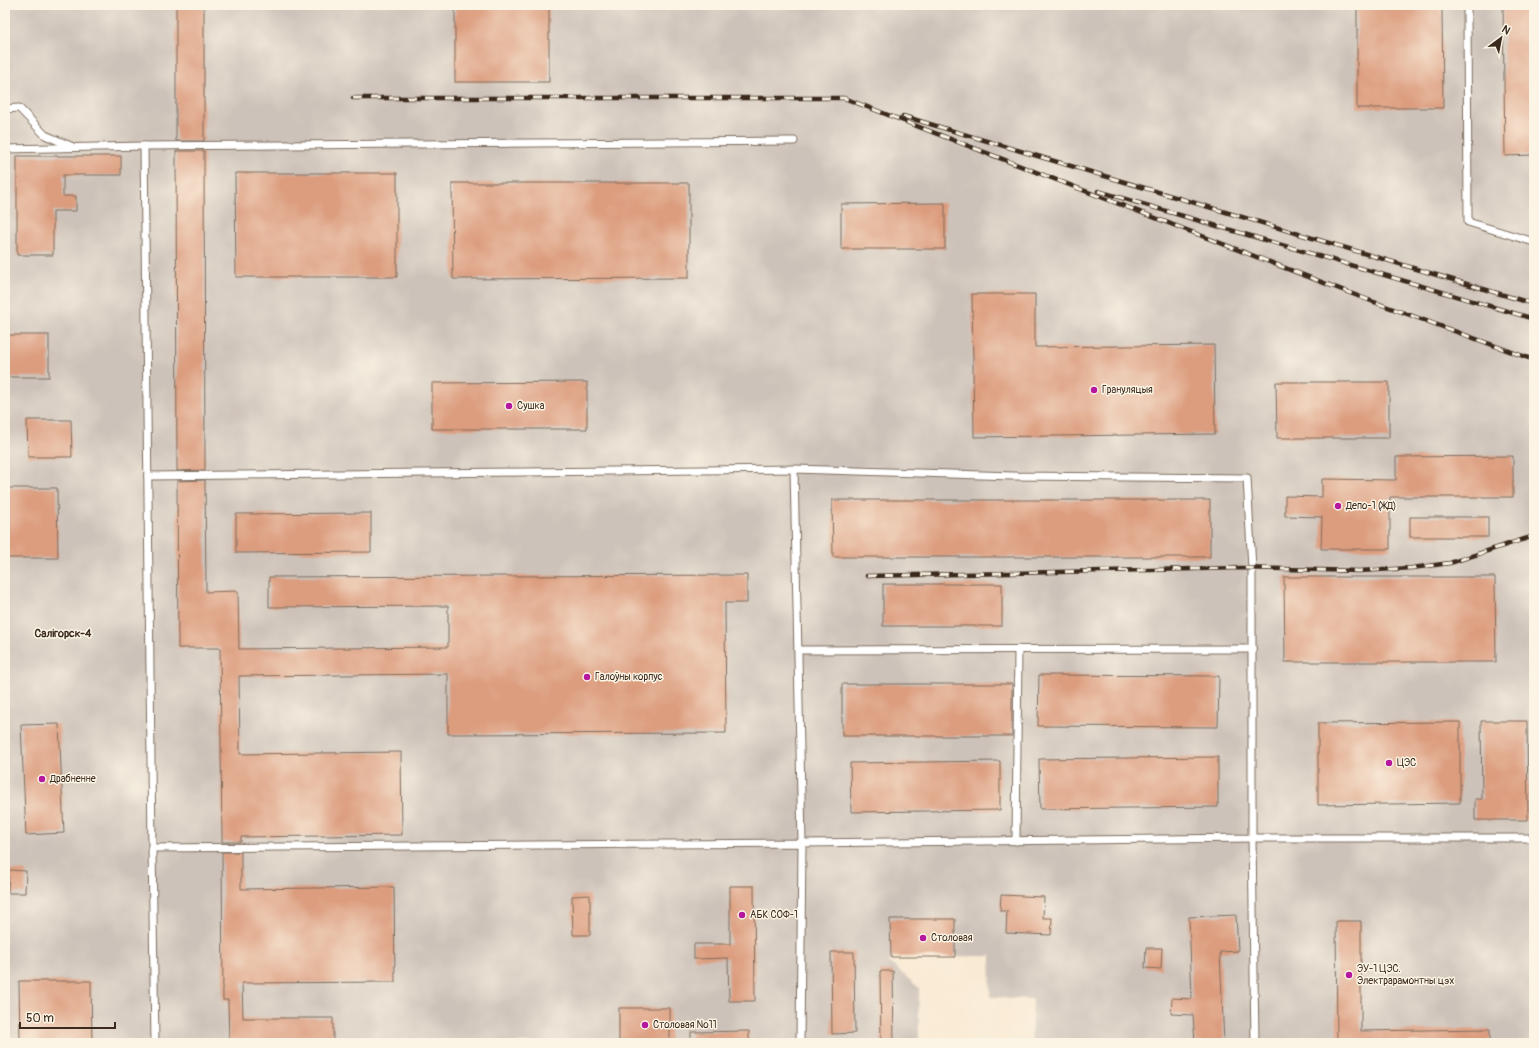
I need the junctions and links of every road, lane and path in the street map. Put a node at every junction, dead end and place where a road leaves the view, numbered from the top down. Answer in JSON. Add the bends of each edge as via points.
{"nodes":[{"id":1,"x":1467,"y":5,"type":"edge"},
{"id":2,"x":5,"y":109,"type":"edge"},
{"id":3,"x":794,"y":141,"type":"dead end"},
{"id":4,"x":144,"y":146,"type":"junction"},
{"id":5,"x":76,"y":148,"type":"junction"},
{"id":6,"x":5,"y":149,"type":"edge"},
{"id":7,"x":1534,"y":242,"type":"edge"},
{"id":8,"x":794,"y":469,"type":"junction"},
{"id":9,"x":148,"y":476,"type":"junction"},
{"id":10,"x":1252,"y":648,"type":"junction"},
{"id":11,"x":798,"y":650,"type":"junction"},
{"id":12,"x":1018,"y":650,"type":"junction"},
{"id":13,"x":1252,"y":838,"type":"junction"},
{"id":14,"x":1534,"y":838,"type":"edge"},
{"id":15,"x":1016,"y":841,"type":"junction"},
{"id":16,"x":802,"y":844,"type":"junction"},
{"id":17,"x":152,"y":848,"type":"junction"},
{"id":18,"x":155,"y":1043,"type":"edge"},
{"id":19,"x":800,"y":1043,"type":"edge"},
{"id":20,"x":1255,"y":1043,"type":"edge"}],
"edges":[{"from":1,"to":7,"type":"lane","via":[[1468,222]]},
{"from":2,"to":5,"type":"lane","via":[[19,108],[45,135]]},
{"from":3,"to":4,"type":"lane"},
{"from":4,"to":5,"type":"lane"},
{"from":4,"to":9,"type":"lane"},
{"from":5,"to":6,"type":"lane"},
{"from":8,"to":9,"type":"lane"},
{"from":8,"to":10,"type":"lane","via":[[1013,476],[1247,478],[1252,568]]},
{"from":8,"to":11,"type":"lane"},
{"from":9,"to":17,"type":"lane"},
{"from":10,"to":12,"type":"lane"},
{"from":10,"to":13,"type":"lane"},
{"from":11,"to":12,"type":"lane"},
{"from":11,"to":16,"type":"lane"},
{"from":12,"to":15,"type":"lane"},
{"from":13,"to":14,"type":"lane"},
{"from":13,"to":15,"type":"lane"},
{"from":13,"to":20,"type":"lane"},
{"from":15,"to":16,"type":"lane"},
{"from":16,"to":17,"type":"lane"},
{"from":16,"to":19,"type":"lane"},
{"from":17,"to":18,"type":"lane"}]}
